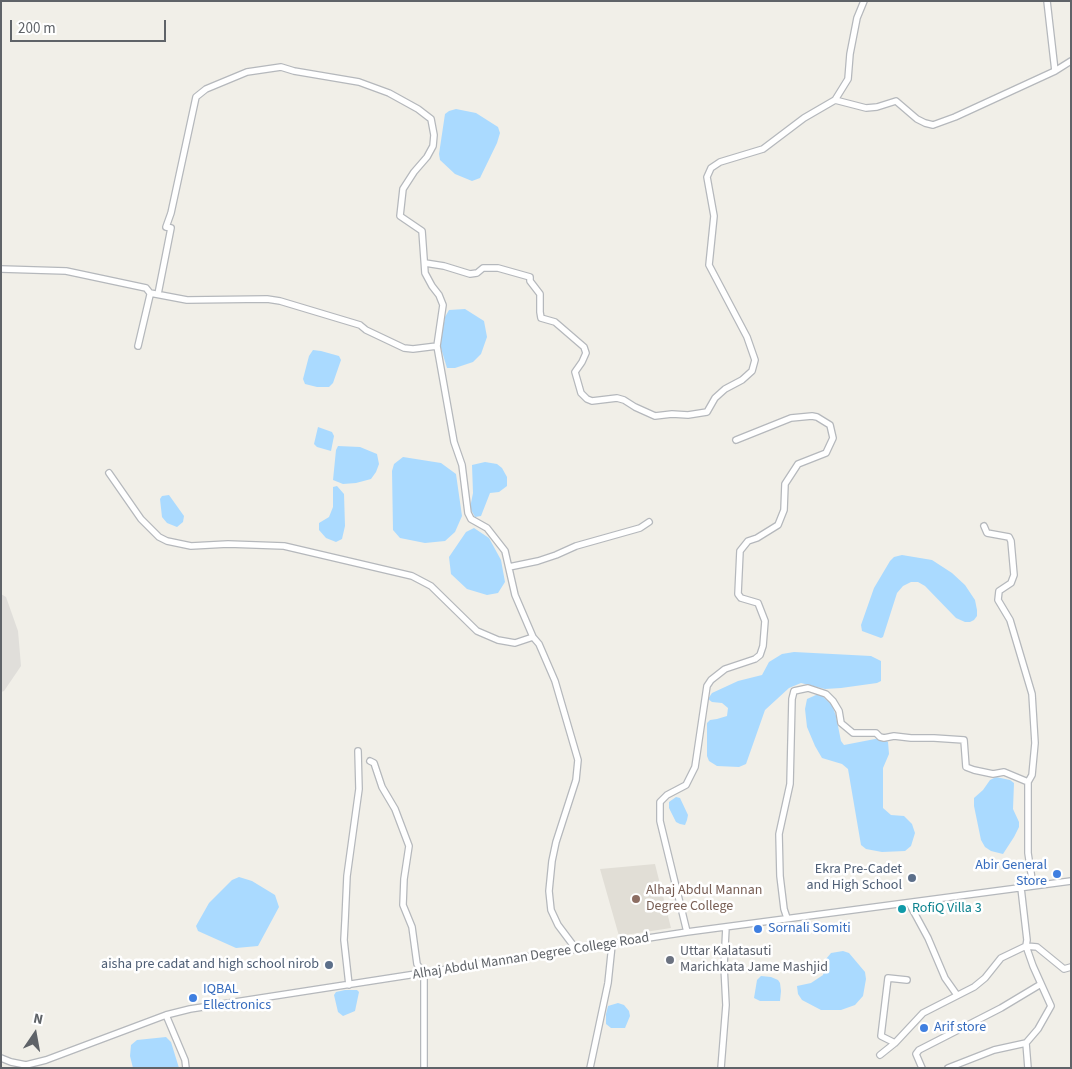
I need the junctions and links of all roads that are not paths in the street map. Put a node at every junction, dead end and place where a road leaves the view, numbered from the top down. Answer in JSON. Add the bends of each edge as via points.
{"nodes":[{"id":1,"x":864,"y":1,"type":"edge"},
{"id":2,"x":1047,"y":1,"type":"edge"},
{"id":3,"x":1071,"y":61,"type":"edge"},
{"id":4,"x":1055,"y":71,"type":"junction"},
{"id":5,"x":836,"y":100,"type":"junction"},
{"id":6,"x":425,"y":262,"type":"junction"},
{"id":7,"x":1,"y":269,"type":"edge"},
{"id":8,"x":150,"y":293,"type":"junction"},
{"id":9,"x":158,"y":294,"type":"junction"},
{"id":10,"x":138,"y":346,"type":"dead end"},
{"id":11,"x":437,"y":346,"type":"junction"},
{"id":12,"x":736,"y":440,"type":"dead end"},
{"id":13,"x":109,"y":473,"type":"dead end"},
{"id":14,"x":649,"y":522,"type":"dead end"},
{"id":15,"x":984,"y":526,"type":"dead end"},
{"id":16,"x":509,"y":567,"type":"junction"},
{"id":17,"x":532,"y":637,"type":"junction"},
{"id":18,"x":358,"y":751,"type":"dead end"},
{"id":19,"x":370,"y":761,"type":"dead end"},
{"id":20,"x":1028,"y":782,"type":"junction"},
{"id":21,"x":1071,"y":882,"type":"edge"},
{"id":22,"x":1033,"y":886,"type":"junction"},
{"id":23,"x":1021,"y":888,"type":"junction"},
{"id":24,"x":909,"y":902,"type":"junction"},
{"id":25,"x":787,"y":918,"type":"junction"},
{"id":26,"x":726,"y":927,"type":"junction"},
{"id":27,"x":687,"y":932,"type":"junction"},
{"id":28,"x":612,"y":945,"type":"junction"},
{"id":29,"x":1026,"y":946,"type":"junction"},
{"id":30,"x":576,"y":949,"type":"junction"},
{"id":31,"x":1071,"y":967,"type":"edge"},
{"id":32,"x":424,"y":974,"type":"junction"},
{"id":33,"x":907,"y":980,"type":"dead end"},
{"id":34,"x":349,"y":984,"type":"junction"},
{"id":35,"x":1041,"y":984,"type":"junction"},
{"id":36,"x":957,"y":995,"type":"junction"},
{"id":37,"x":166,"y":1015,"type":"junction"},
{"id":38,"x":895,"y":1043,"type":"junction"},
{"id":39,"x":1026,"y":1043,"type":"junction"},
{"id":40,"x":880,"y":1055,"type":"dead end"},
{"id":41,"x":1,"y":1058,"type":"edge"},
{"id":42,"x":10,"y":1065,"type":"edge"},
{"id":43,"x":186,"y":1068,"type":"edge"},
{"id":44,"x":424,"y":1068,"type":"edge"},
{"id":45,"x":590,"y":1068,"type":"edge"},
{"id":46,"x":721,"y":1068,"type":"edge"},
{"id":47,"x":922,"y":1068,"type":"edge"},
{"id":48,"x":948,"y":1068,"type":"edge"},
{"id":49,"x":1028,"y":1068,"type":"edge"}],
"edges":[{"from":1,"to":5,"type":"street","via":[[857,18],[848,79]]},
{"from":2,"to":4,"type":"street"},
{"from":3,"to":4,"type":"street"},
{"from":4,"to":5,"type":"street","via":[[933,125],[917,119],[896,101],[866,108]]},
{"from":5,"to":6,"type":"street","via":[[804,118],[762,149],[711,168],[707,178],[714,216],[709,265],[747,337],[755,360],[752,371],[715,398],[707,412],[655,416],[617,398],[587,399],[581,393],[575,372],[586,353],[584,347],[555,322],[541,318],[540,294],[530,278],[498,268],[483,268],[470,274]]},
{"from":6,"to":9,"type":"street","via":[[422,230],[400,216],[403,189],[433,146],[431,119],[389,93],[359,82],[281,67],[247,72],[196,96],[166,227],[171,228]]},
{"from":6,"to":11,"type":"street","via":[[425,273],[443,305]]},
{"from":7,"to":8,"type":"street","via":[[66,271],[136,285]]},
{"from":8,"to":9,"type":"street"},
{"from":8,"to":10,"type":"street"},
{"from":9,"to":11,"type":"street","via":[[187,300],[280,300],[360,325],[404,348]]},
{"from":11,"to":16,"type":"street","via":[[454,442],[462,465],[468,513],[487,528],[505,551]]},
{"from":12,"to":27,"type":"street","via":[[791,418],[812,416],[830,425],[833,438],[826,453],[798,464],[794,470],[786,484],[784,510],[778,525],[748,540],[740,551],[738,594],[758,603],[765,621],[763,646],[755,659],[725,669],[707,686],[695,767],[686,785],[667,794],[660,802],[660,821]]},
{"from":13,"to":17,"type":"street","via":[[141,519],[159,538],[191,546],[284,546],[412,576],[431,586],[477,631],[515,643]]},
{"from":14,"to":16,"type":"street","via":[[640,528],[576,546],[538,561]]},
{"from":15,"to":20,"type":"street","via":[[987,533],[1009,537],[1011,541],[1014,575],[1011,583],[998,591],[998,600],[1010,620],[1032,694],[1035,743],[1032,775]]},
{"from":16,"to":17,"type":"street","via":[[515,595]]},
{"from":17,"to":30,"type":"street","via":[[539,644],[560,693],[578,760],[576,780],[554,851],[549,892],[551,910],[558,925]]},
{"from":18,"to":34,"type":"street","via":[[358,800],[345,914]]},
{"from":19,"to":32,"type":"street","via":[[374,763],[409,846],[403,905],[412,926],[417,964]]},
{"from":20,"to":22,"type":"street","via":[[1028,853]]},
{"from":20,"to":25,"type":"street","via":[[1004,772],[993,774],[966,767],[964,740],[884,738],[876,733],[853,732],[841,723],[839,711],[826,694],[808,688],[794,691],[790,784],[779,834],[780,876]]},
{"from":21,"to":22,"type":"street","name":"Alhaj Abdul Mannan Degree College Road"},
{"from":22,"to":23,"type":"street","name":"Alhaj Abdul Mannan Degree College Road"},
{"from":23,"to":24,"type":"street","name":"Alhaj Abdul Mannan Degree College Road"},
{"from":23,"to":29,"type":"street"},
{"from":24,"to":25,"type":"street","name":"Alhaj Abdul Mannan Degree College Road"},
{"from":24,"to":36,"type":"street","via":[[945,978]]},
{"from":25,"to":26,"type":"street","name":"Alhaj Abdul Mannan Degree College Road"},
{"from":26,"to":27,"type":"street","name":"Alhaj Abdul Mannan Degree College Road"},
{"from":26,"to":46,"type":"street","via":[[726,1005]]},
{"from":27,"to":28,"type":"street","name":"Alhaj Abdul Mannan Degree College Road"},
{"from":28,"to":30,"type":"street","name":"Alhaj Abdul Mannan Degree College Road"},
{"from":28,"to":45,"type":"street","via":[[608,983]]},
{"from":29,"to":31,"type":"street","via":[[1037,947],[1064,969]]},
{"from":29,"to":35,"type":"street"},
{"from":29,"to":36,"type":"street","via":[[1001,958],[985,978]]},
{"from":30,"to":32,"type":"street","name":"Alhaj Abdul Mannan Degree College Road"},
{"from":32,"to":34,"type":"street","name":"Alhaj Abdul Mannan Degree College Road"},
{"from":32,"to":44,"type":"street"},
{"from":33,"to":38,"type":"street","via":[[888,978],[881,1036]]},
{"from":34,"to":37,"type":"street","name":"Alhaj Abdul Mannan Degree College Road"},
{"from":35,"to":39,"type":"street","via":[[1051,1006]]},
{"from":35,"to":47,"type":"street","via":[[1002,1008],[919,1050],[916,1054]]},
{"from":36,"to":38,"type":"street","via":[[923,1013]]},
{"from":37,"to":42,"type":"street","name":"Alhaj Abdul Mannan Degree College Road","via":[[46,1060]]},
{"from":37,"to":43,"type":"street"},
{"from":38,"to":40,"type":"street"},
{"from":39,"to":48,"type":"street","via":[[994,1050]]},
{"from":39,"to":49,"type":"street"},
{"from":41,"to":42,"type":"street","name":"Alhaj Abdul Mannan Degree College Road"}]}
